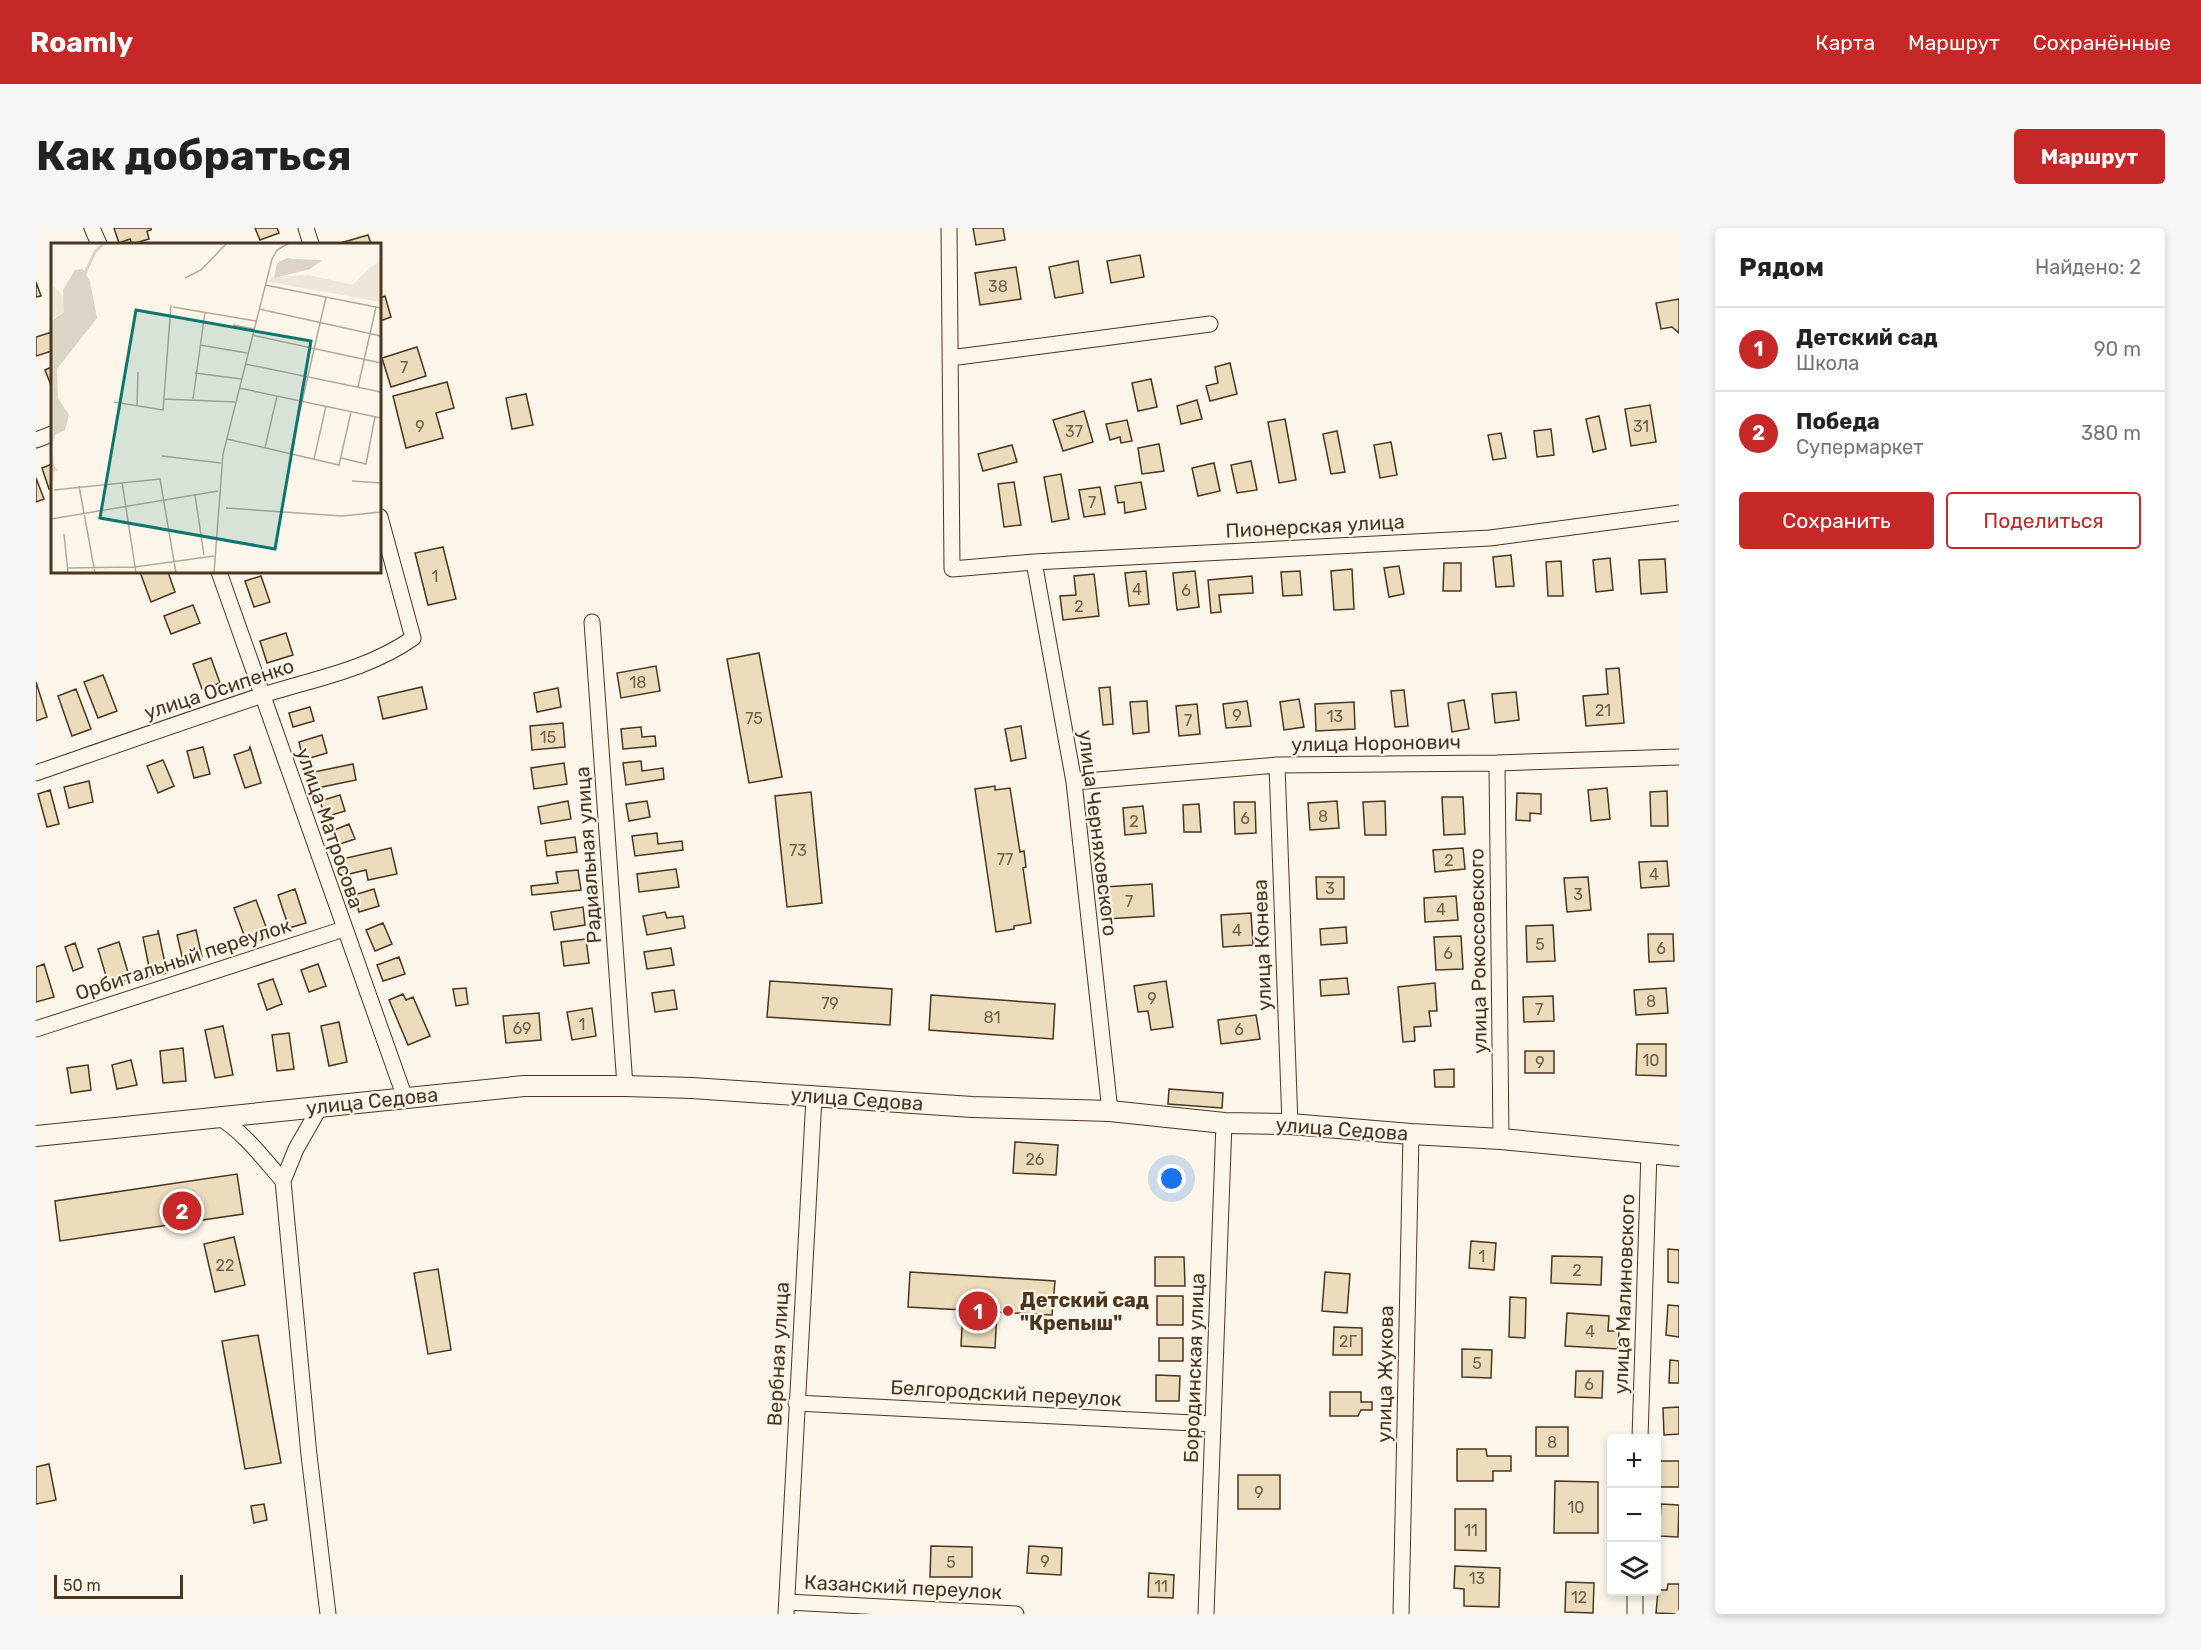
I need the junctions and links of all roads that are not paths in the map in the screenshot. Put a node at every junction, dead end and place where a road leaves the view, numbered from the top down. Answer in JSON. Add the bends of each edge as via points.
{"nodes":[{"id":1,"x":92,"y":228,"type":"edge"},
{"id":2,"x":306,"y":228,"type":"edge"},
{"id":3,"x":949,"y":228,"type":"edge"},
{"id":4,"x":99,"y":243,"type":"edge"},
{"id":5,"x":310,"y":243,"type":"edge"},
{"id":6,"x":1210,"y":324,"type":"dead end"},
{"id":7,"x":950,"y":358,"type":"junction"},
{"id":8,"x":51,"y":434,"type":"edge"},
{"id":9,"x":36,"y":440,"type":"edge"},
{"id":10,"x":1679,"y":513,"type":"edge"},
{"id":11,"x":381,"y":521,"type":"edge"},
{"id":12,"x":1034,"y":562,"type":"junction"},
{"id":13,"x":219,"y":573,"type":"edge"},
{"id":14,"x":592,"y":622,"type":"dead end"},
{"id":15,"x":262,"y":696,"type":"junction"},
{"id":16,"x":1679,"y":757,"type":"edge"},
{"id":17,"x":1497,"y":763,"type":"junction"},
{"id":18,"x":1277,"y":765,"type":"junction"},
{"id":19,"x":36,"y":773,"type":"edge"},
{"id":20,"x":1074,"y":782,"type":"junction"},
{"id":21,"x":344,"y":929,"type":"junction"},
{"id":22,"x":36,"y":1029,"type":"edge"},
{"id":23,"x":625,"y":1086,"type":"junction"},
{"id":24,"x":814,"y":1097,"type":"junction"},
{"id":25,"x":405,"y":1098,"type":"junction"},
{"id":26,"x":320,"y":1107,"type":"junction"},
{"id":27,"x":1110,"y":1111,"type":"junction"},
{"id":28,"x":217,"y":1116,"type":"junction"},
{"id":29,"x":1224,"y":1123,"type":"junction"},
{"id":30,"x":1290,"y":1124,"type":"junction"},
{"id":31,"x":1411,"y":1134,"type":"junction"},
{"id":32,"x":36,"y":1136,"type":"edge"},
{"id":33,"x":1501,"y":1139,"type":"junction"},
{"id":34,"x":1649,"y":1152,"type":"junction"},
{"id":35,"x":1679,"y":1156,"type":"edge"},
{"id":36,"x":283,"y":1181,"type":"junction"},
{"id":37,"x":796,"y":1403,"type":"junction"},
{"id":38,"x":1213,"y":1424,"type":"junction"},
{"id":39,"x":1640,"y":1434,"type":"edge"},
{"id":40,"x":1635,"y":1596,"type":"edge"},
{"id":41,"x":787,"y":1608,"type":"edge"},
{"id":42,"x":327,"y":1614,"type":"edge"},
{"id":43,"x":1016,"y":1614,"type":"edge"},
{"id":44,"x":1206,"y":1614,"type":"edge"},
{"id":45,"x":1401,"y":1614,"type":"edge"},
{"id":46,"x":1635,"y":1614,"type":"edge"}],
"edges":[{"from":1,"to":4,"type":"street"},
{"from":2,"to":5,"type":"street"},
{"from":3,"to":7,"type":"street"},
{"from":6,"to":7,"type":"street"},
{"from":7,"to":12,"type":"street","name":"Пионерская улица","via":[[952,569]]},
{"from":8,"to":9,"type":"street"},
{"from":10,"to":12,"type":"street","name":"Пионерская улица","via":[[1490,538]]},
{"from":11,"to":15,"type":"street","name":"улица Осипенко","via":[[412,638],[392,653],[370,662]]},
{"from":12,"to":20,"type":"street","name":"улица Черняховского"},
{"from":13,"to":15,"type":"street","name":"улица Матросова"},
{"from":14,"to":23,"type":"street","name":"Радиальная улица"},
{"from":15,"to":19,"type":"street","name":"улица Осипенко"},
{"from":15,"to":21,"type":"street","name":"улица Матросова"},
{"from":16,"to":17,"type":"street","name":"улица Норонович"},
{"from":17,"to":18,"type":"street","name":"улица Норонович"},
{"from":17,"to":33,"type":"street","name":"улица Рокоссовского"},
{"from":18,"to":20,"type":"street","name":"улица Норонович"},
{"from":18,"to":30,"type":"street","name":"улица Конева"},
{"from":20,"to":27,"type":"street","name":"улица Черняховского"},
{"from":21,"to":22,"type":"street","name":"Орбитальный переулок"},
{"from":21,"to":25,"type":"street","name":"улица Матросова"},
{"from":23,"to":24,"type":"street","name":"улица Седова"},
{"from":23,"to":25,"type":"street","name":"улица Седова","via":[[524,1086]]},
{"from":24,"to":27,"type":"street","name":"улица Седова"},
{"from":24,"to":37,"type":"street","name":"Вербная улица"},
{"from":25,"to":26,"type":"street","name":"улица Седова"},
{"from":26,"to":28,"type":"street","name":"улица Седова"},
{"from":26,"to":36,"type":"street"},
{"from":27,"to":29,"type":"street","name":"улица Седова"},
{"from":28,"to":32,"type":"street","name":"улица Седова"},
{"from":28,"to":36,"type":"street","via":[[252,1144]]},
{"from":29,"to":30,"type":"street","name":"улица Седова"},
{"from":29,"to":38,"type":"street","name":"Бородинская улица"},
{"from":30,"to":31,"type":"street","name":"улица Седова"},
{"from":31,"to":33,"type":"street","name":"улица Седова"},
{"from":31,"to":45,"type":"street","name":"улица Жукова"},
{"from":33,"to":34,"type":"street","name":"улица Седова"},
{"from":34,"to":35,"type":"street","name":"улица Седова"},
{"from":34,"to":39,"type":"street","name":"улица Малиновского"},
{"from":36,"to":42,"type":"street"},
{"from":37,"to":38,"type":"street","name":"Белгородский переулок"},
{"from":37,"to":41,"type":"street","name":"Вербная улица"},
{"from":38,"to":44,"type":"street","name":"Бородинская улица"},
{"from":40,"to":46,"type":"street"},
{"from":41,"to":43,"type":"street","name":"Казанский переулок"}]}
